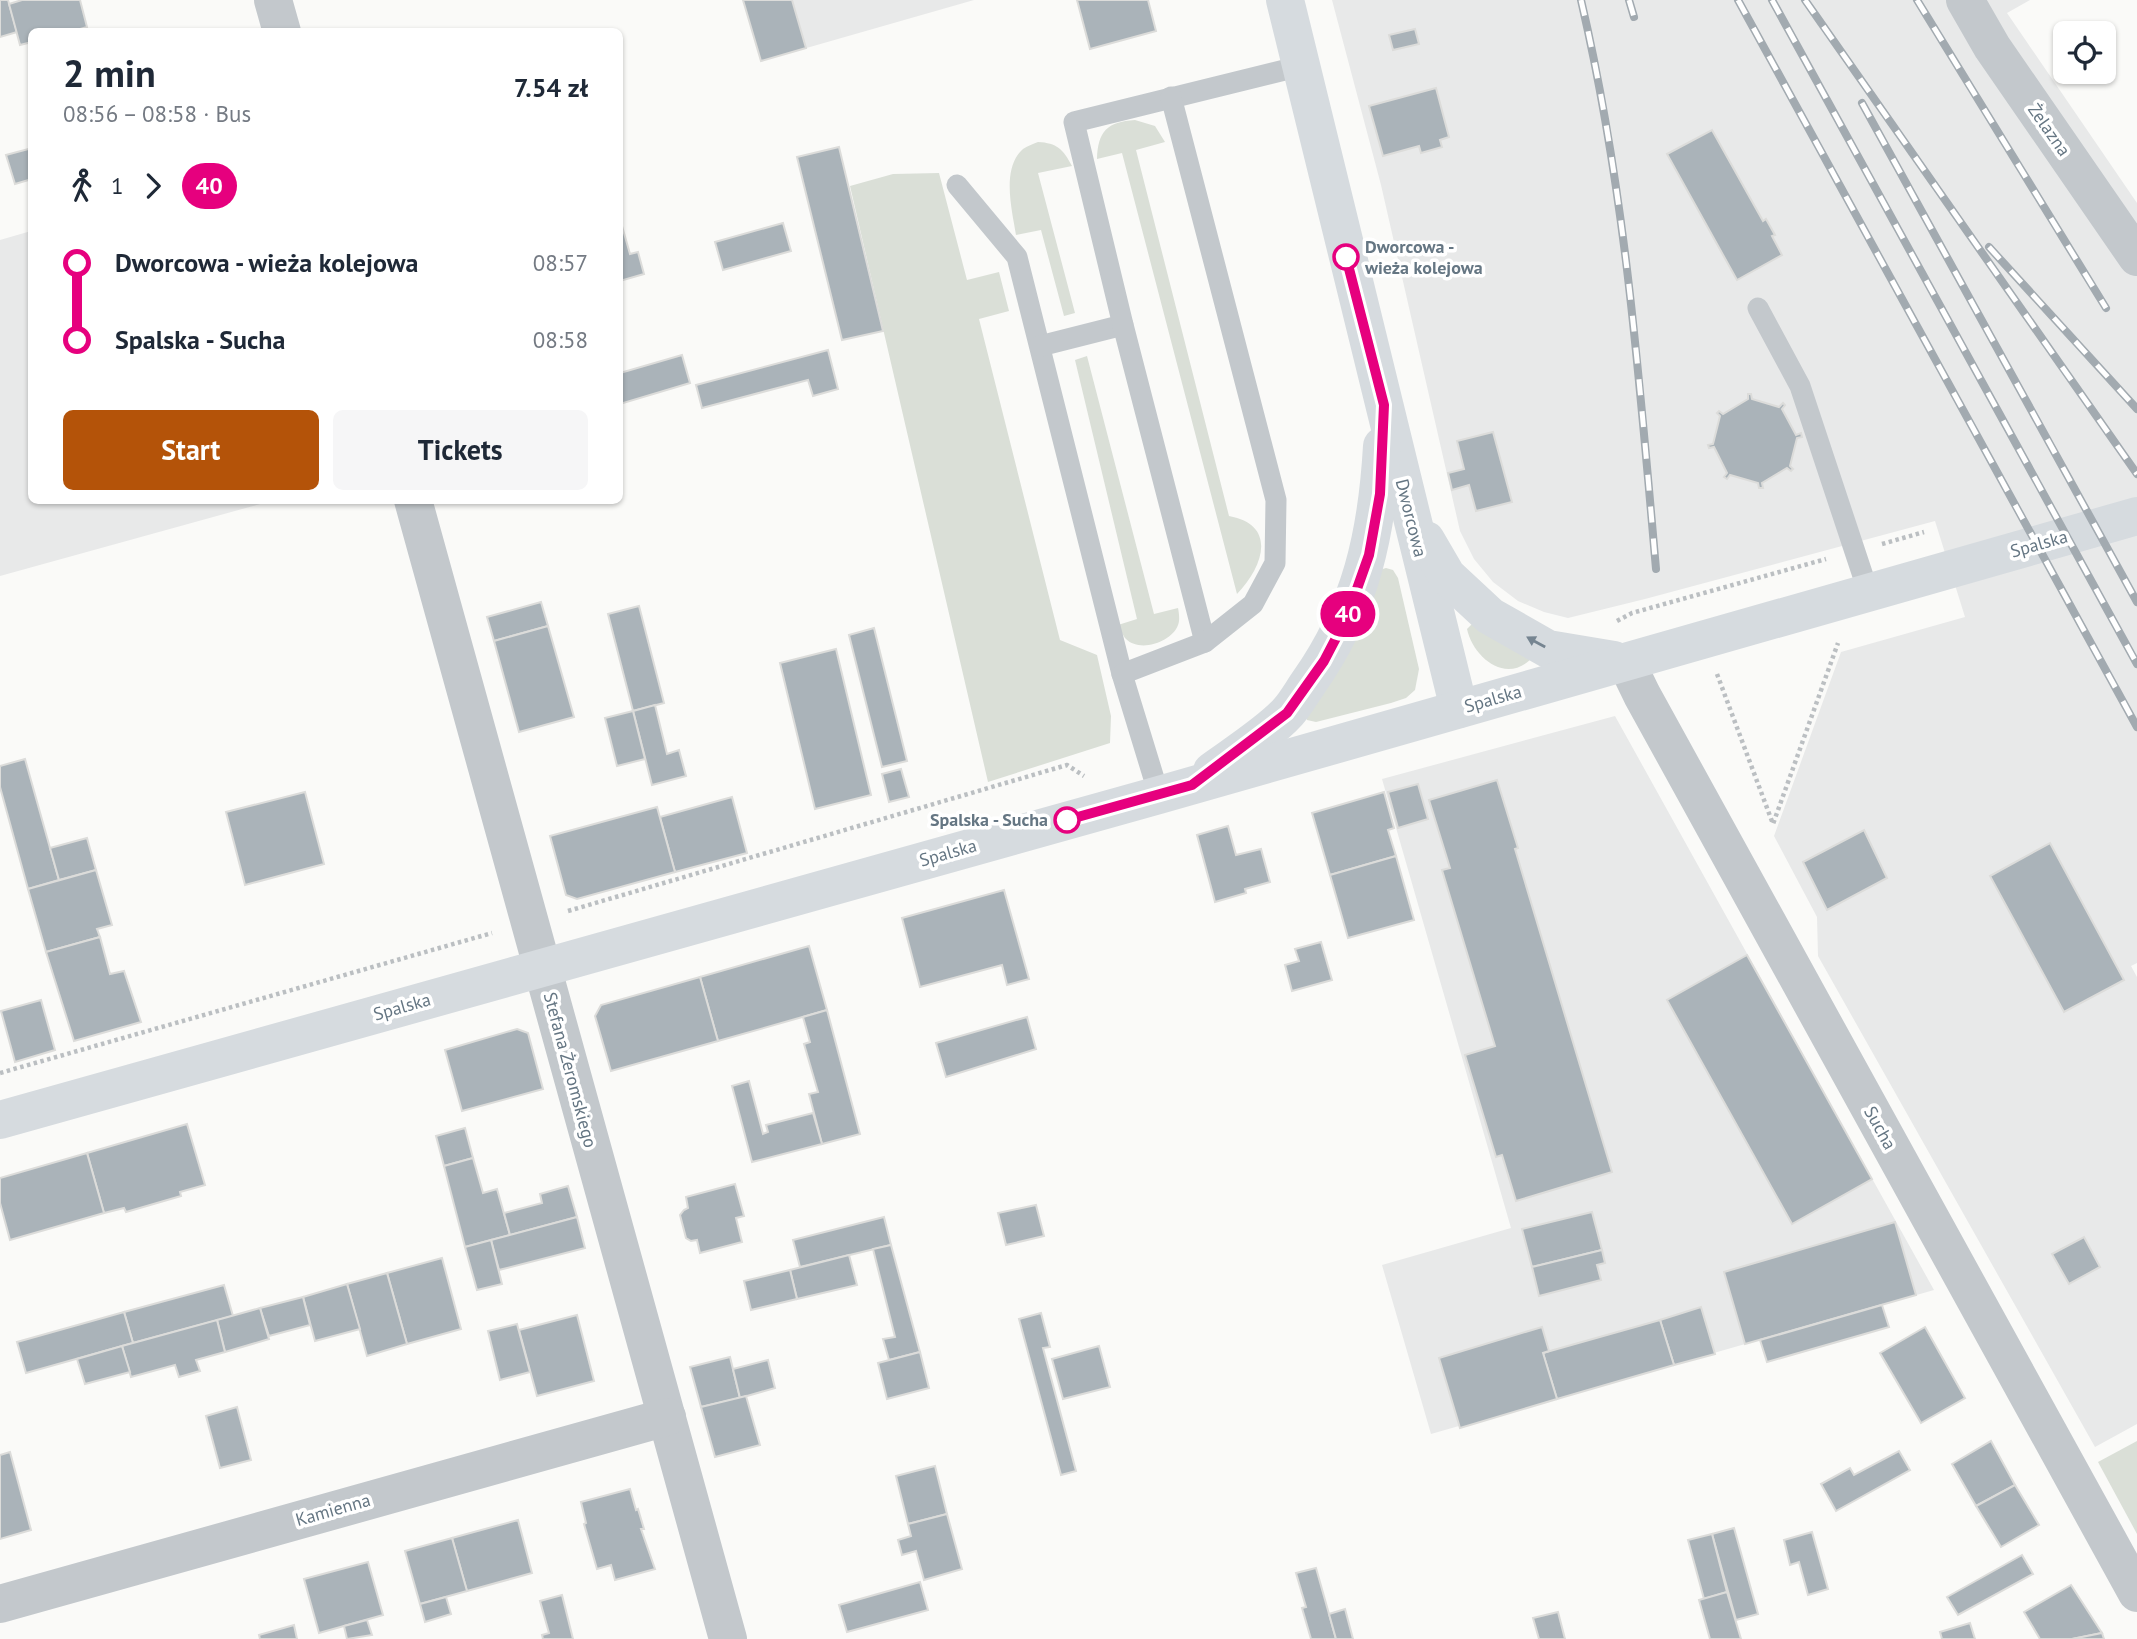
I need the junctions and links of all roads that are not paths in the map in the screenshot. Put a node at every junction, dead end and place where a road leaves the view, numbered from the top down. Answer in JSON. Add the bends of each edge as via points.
{"nodes":[{"id":1,"x":273,"y":0,"type":"edge"},
{"id":2,"x":1285,"y":0,"type":"edge"},
{"id":3,"x":1965,"y":0,"type":"edge"},
{"id":4,"x":281,"y":28,"type":"edge"},
{"id":5,"x":1301,"y":66,"type":"junction"},
{"id":6,"x":1171,"y":97,"type":"junction"},
{"id":7,"x":957,"y":185,"type":"dead end"},
{"id":8,"x":2137,"y":257,"type":"edge"},
{"id":9,"x":1758,"y":308,"type":"dead end"},
{"id":10,"x":1123,"y":325,"type":"junction"},
{"id":11,"x":1041,"y":346,"type":"junction"},
{"id":12,"x":1384,"y":405,"type":"junction"},
{"id":13,"x":414,"y":504,"type":"edge"},
{"id":14,"x":1409,"y":513,"type":"junction"},
{"id":15,"x":2137,"y":516,"type":"edge"},
{"id":16,"x":1869,"y":594,"type":"junction"},
{"id":17,"x":1205,"y":642,"type":"junction"},
{"id":18,"x":1626,"y":662,"type":"junction"},
{"id":19,"x":1122,"y":674,"type":"junction"},
{"id":20,"x":1459,"y":709,"type":"junction"},
{"id":21,"x":1175,"y":790,"type":"junction"},
{"id":22,"x":542,"y":967,"type":"junction"},
{"id":23,"x":0,"y":1120,"type":"edge"},
{"id":24,"x":667,"y":1416,"type":"junction"},
{"id":25,"x":2137,"y":1592,"type":"edge"},
{"id":26,"x":0,"y":1604,"type":"edge"},
{"id":27,"x":728,"y":1639,"type":"edge"}],
"edges":[{"from":1,"to":4,"type":"street"},
{"from":2,"to":5,"type":"street","name":"Dworcowa"},
{"from":3,"to":8,"type":"street","name":"Żelazna","via":[[1992,47]]},
{"from":5,"to":6,"type":"lane"},
{"from":5,"to":12,"type":"street","name":"Dworcowa"},
{"from":6,"to":10,"type":"lane","via":[[1074,122]]},
{"from":6,"to":17,"type":"lane","via":[[1276,500],[1275,563],[1253,604]]},
{"from":7,"to":11,"type":"lane","via":[[1017,257]]},
{"from":9,"to":16,"type":"lane","via":[[1800,386]]},
{"from":10,"to":11,"type":"lane"},
{"from":10,"to":17,"type":"lane"},
{"from":11,"to":19,"type":"lane"},
{"from":12,"to":14,"type":"street","name":"Dworcowa"},
{"from":12,"to":21,"type":"street","via":[[1380,494],[1369,555],[1347,617],[1324,661],[1287,713]]},
{"from":13,"to":22,"type":"street","name":"Stefana Żeromskiego"},
{"from":18,"to":14,"type":"street","one_way":true,"via":[[1548,649],[1490,616],[1447,576]]},
{"from":14,"to":20,"type":"street","name":"Dworcowa"},
{"from":15,"to":16,"type":"street","name":"Spalska"},
{"from":16,"to":18,"type":"street","name":"Spalska"},
{"from":17,"to":19,"type":"lane"},
{"from":18,"to":20,"type":"street","name":"Spalska"},
{"from":18,"to":25,"type":"street","name":"Sucha"},
{"from":19,"to":21,"type":"lane"},
{"from":20,"to":21,"type":"street","name":"Spalska"},
{"from":21,"to":22,"type":"street","name":"Spalska"},
{"from":22,"to":23,"type":"street","name":"Spalska"},
{"from":22,"to":24,"type":"street","name":"Stefana Żeromskiego"},
{"from":24,"to":26,"type":"street","name":"Kamienna"},
{"from":24,"to":27,"type":"street","name":"Stefana Żeromskiego"}]}
